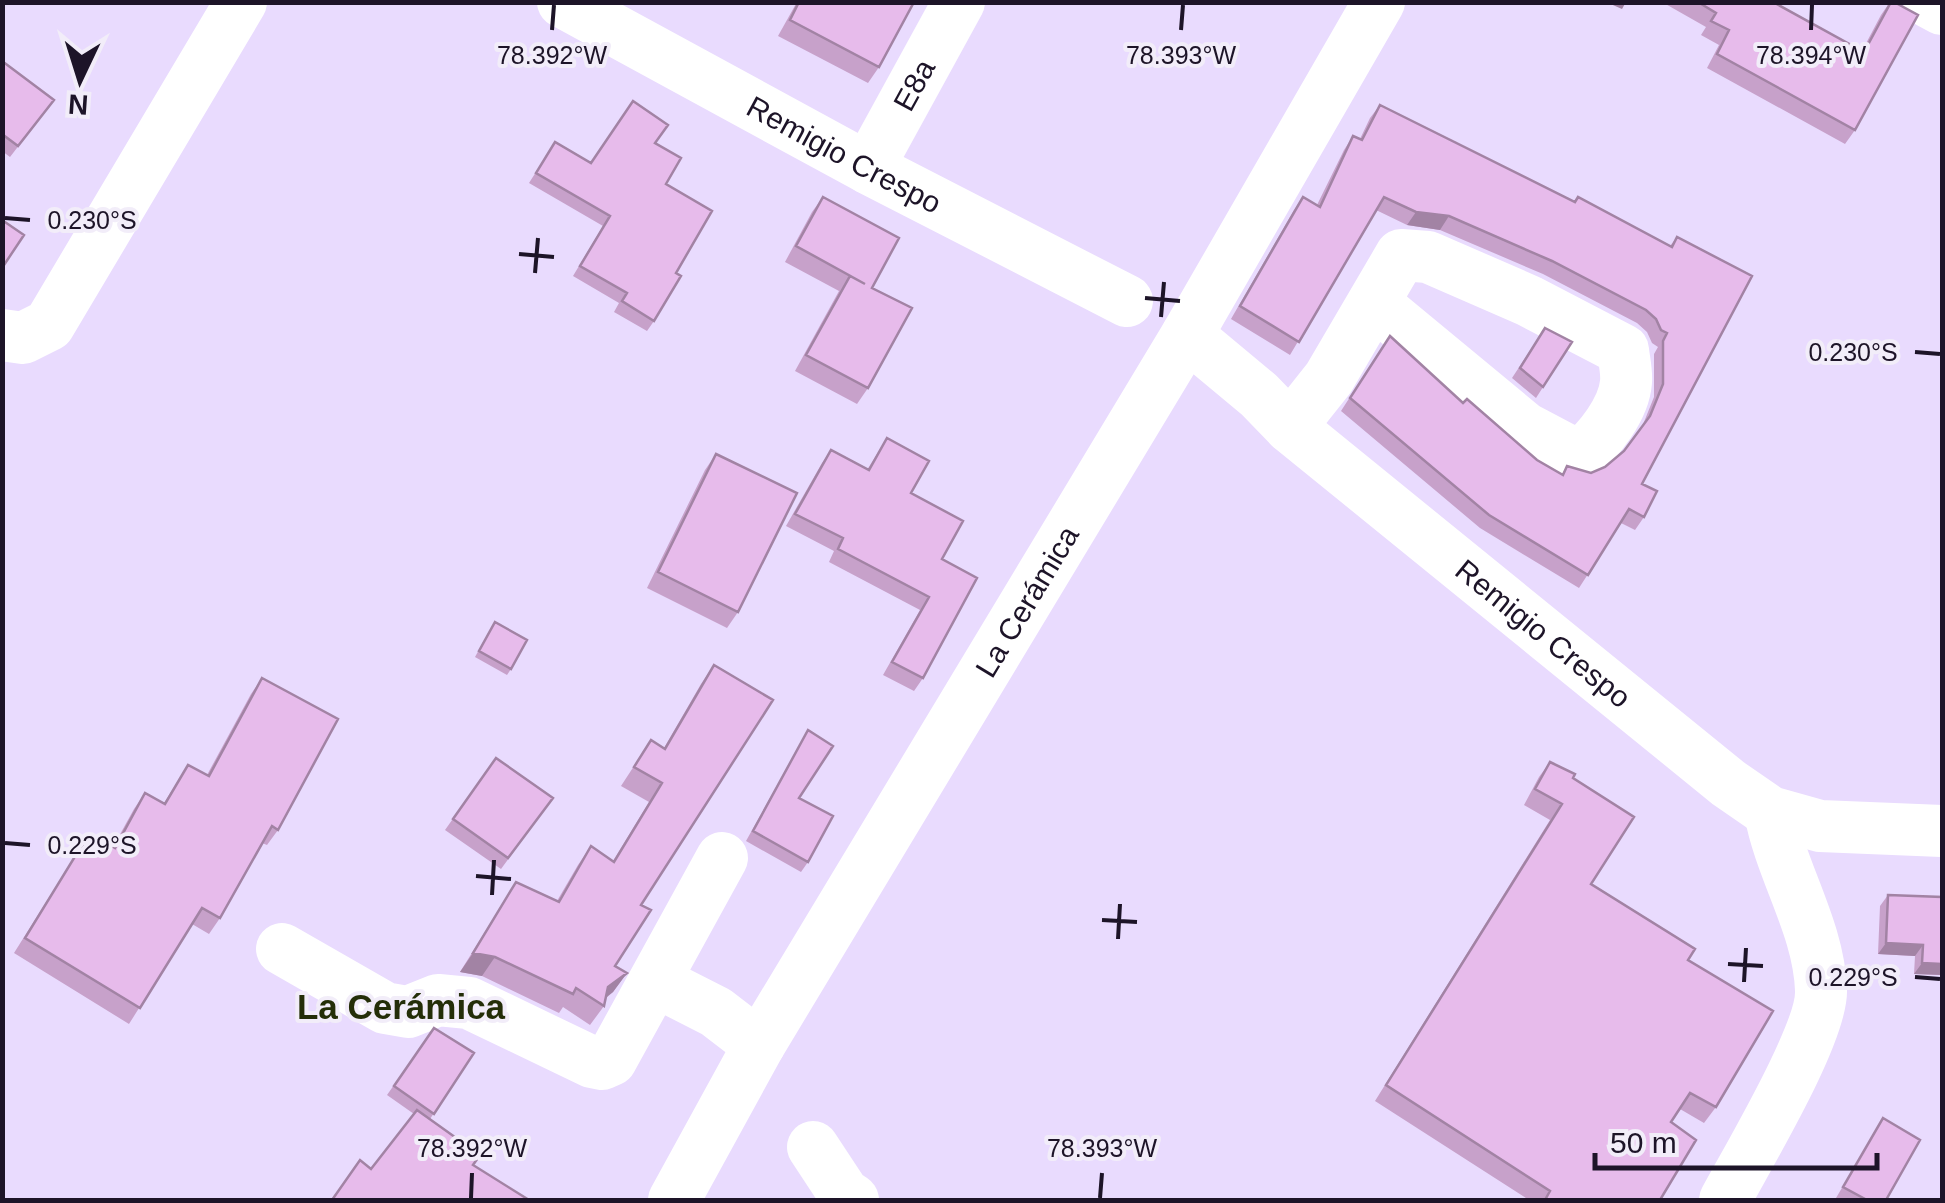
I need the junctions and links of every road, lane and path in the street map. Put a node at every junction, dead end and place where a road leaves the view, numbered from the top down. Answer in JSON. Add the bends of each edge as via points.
{"nodes":[{"id":1,"x":240,"y":2,"type":"edge"},
{"id":2,"x":564,"y":2,"type":"edge"},
{"id":3,"x":959,"y":2,"type":"edge"},
{"id":4,"x":1379,"y":2,"type":"edge"},
{"id":5,"x":1930,"y":2,"type":"edge"},
{"id":6,"x":1942,"y":9,"type":"edge"},
{"id":7,"x":868,"y":168,"type":"junction"},
{"id":8,"x":1127,"y":301,"type":"dead end"},
{"id":9,"x":1374,"y":303,"type":"junction"},
{"id":10,"x":2,"y":335,"type":"edge"},
{"id":11,"x":1186,"y":335,"type":"junction"},
{"id":12,"x":1290,"y":427,"type":"junction"},
{"id":13,"x":1770,"y":812,"type":"junction"},
{"id":14,"x":1942,"y":831,"type":"edge"},
{"id":15,"x":722,"y":858,"type":"dead end"},
{"id":16,"x":282,"y":949,"type":"dead end"},
{"id":17,"x":654,"y":981,"type":"junction"},
{"id":18,"x":760,"y":1045,"type":"junction"},
{"id":19,"x":813,"y":1146,"type":"dead end"},
{"id":20,"x":674,"y":1200,"type":"edge"},
{"id":21,"x":853,"y":1200,"type":"edge"},
{"id":22,"x":1726,"y":1200,"type":"edge"}],
"edges":[{"from":1,"to":10,"type":"street","via":[[49,324],[22,338]]},
{"from":2,"to":7,"type":"street","name":"Remigio Crespo"},
{"from":3,"to":7,"type":"street","name":"E8a"},
{"from":4,"to":11,"type":"street","name":"La Cerámica"},
{"from":5,"to":6,"type":"street"},
{"from":7,"to":8,"type":"street","name":"Remigio Crespo"},
{"from":9,"to":9,"type":"street","via":[[1526,428],[1578,456],[1606,429],[1626,386],[1624,350],[1428,257],[1401,255]]},
{"from":9,"to":12,"type":"street"},
{"from":11,"to":12,"type":"street","name":"Remigio Crespo"},
{"from":11,"to":18,"type":"street","name":"La Cerámica"},
{"from":12,"to":13,"type":"street","name":"Remigio Crespo"},
{"from":13,"to":14,"type":"street","name":"Remigio Crespo","via":[[1820,826]]},
{"from":13,"to":22,"type":"street","via":[[1821,992],[1815,1026]]},
{"from":15,"to":17,"type":"street"},
{"from":16,"to":17,"type":"street","via":[[385,1008],[408,1012],[438,1000],[469,1003],[602,1064]]},
{"from":17,"to":18,"type":"street","via":[[716,1012]]},
{"from":18,"to":20,"type":"street","name":"La Cerámica"},
{"from":19,"to":21,"type":"street"}]}
